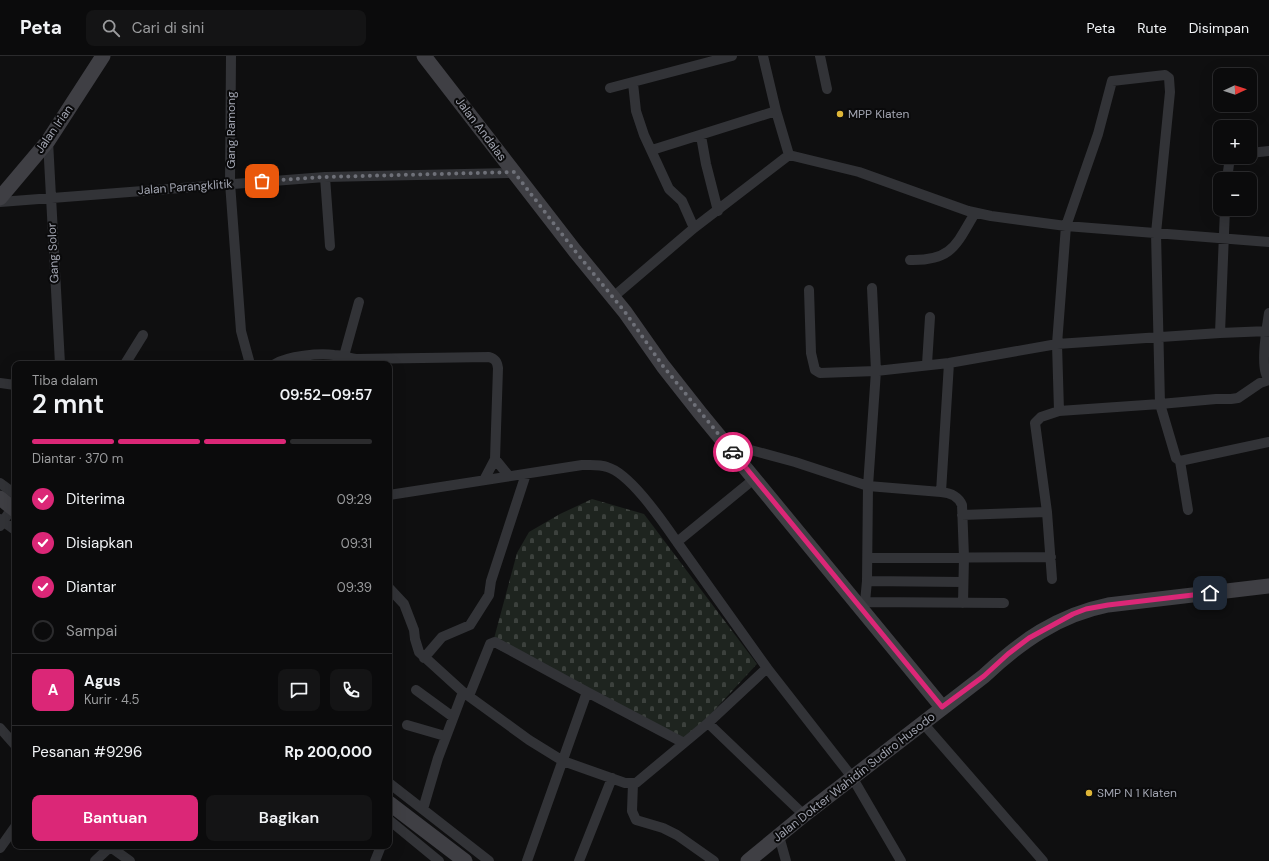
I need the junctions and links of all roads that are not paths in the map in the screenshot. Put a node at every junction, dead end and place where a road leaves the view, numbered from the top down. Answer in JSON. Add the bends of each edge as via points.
{"nodes":[{"id":1,"x":102,"y":56,"type":"edge"},
{"id":2,"x":231,"y":56,"type":"edge"},
{"id":3,"x":424,"y":56,"type":"edge"},
{"id":4,"x":732,"y":56,"type":"edge"},
{"id":5,"x":763,"y":56,"type":"edge"},
{"id":6,"x":820,"y":56,"type":"edge"},
{"id":7,"x":633,"y":83,"type":"junction"},
{"id":8,"x":610,"y":88,"type":"dead end"},
{"id":9,"x":827,"y":89,"type":"dead end"},
{"id":10,"x":776,"y":111,"type":"junction"},
{"id":11,"x":701,"y":136,"type":"junction"},
{"id":12,"x":48,"y":141,"type":"junction"},
{"id":13,"x":652,"y":150,"type":"junction"},
{"id":14,"x":1269,"y":151,"type":"edge"},
{"id":15,"x":1257,"y":152,"type":"edge"},
{"id":16,"x":789,"y":155,"type":"junction"},
{"id":17,"x":514,"y":172,"type":"junction"},
{"id":18,"x":325,"y":177,"type":"junction"},
{"id":19,"x":230,"y":183,"type":"junction"},
{"id":20,"x":50,"y":197,"type":"junction"},
{"id":21,"x":0,"y":198,"type":"edge"},
{"id":22,"x":0,"y":202,"type":"edge"},
{"id":23,"x":718,"y":211,"type":"junction"},
{"id":24,"x":971,"y":212,"type":"junction"},
{"id":25,"x":1224,"y":216,"type":"edge"},
{"id":26,"x":1066,"y":226,"type":"junction"},
{"id":27,"x":694,"y":228,"type":"junction"},
{"id":28,"x":1156,"y":233,"type":"junction"},
{"id":29,"x":1223,"y":237,"type":"junction"},
{"id":30,"x":1269,"y":242,"type":"edge"},
{"id":31,"x":330,"y":246,"type":"dead end"},
{"id":32,"x":910,"y":260,"type":"dead end"},
{"id":33,"x":872,"y":288,"type":"dead end"},
{"id":34,"x":809,"y":290,"type":"dead end"},
{"id":35,"x":612,"y":298,"type":"junction"},
{"id":36,"x":359,"y":302,"type":"dead end"},
{"id":37,"x":1269,"y":313,"type":"edge"},
{"id":38,"x":930,"y":317,"type":"dead end"},
{"id":39,"x":1268,"y":331,"type":"edge"},
{"id":40,"x":1220,"y":333,"type":"junction"},
{"id":41,"x":143,"y":335,"type":"dead end"},
{"id":42,"x":1158,"y":337,"type":"junction"},
{"id":43,"x":1057,"y":344,"type":"junction"},
{"id":44,"x":344,"y":356,"type":"junction"},
{"id":45,"x":316,"y":360,"type":"edge"},
{"id":46,"x":60,"y":361,"type":"edge"},
{"id":47,"x":127,"y":361,"type":"edge"},
{"id":48,"x":249,"y":361,"type":"edge"},
{"id":49,"x":283,"y":361,"type":"edge"},
{"id":50,"x":949,"y":363,"type":"junction"},
{"id":51,"x":927,"y":364,"type":"junction"},
{"id":52,"x":876,"y":371,"type":"junction"},
{"id":53,"x":1269,"y":380,"type":"edge"},
{"id":54,"x":0,"y":383,"type":"edge"},
{"id":55,"x":12,"y":385,"type":"edge"},
{"id":56,"x":1160,"y":404,"type":"junction"},
{"id":57,"x":1059,"y":411,"type":"junction"},
{"id":58,"x":1269,"y":442,"type":"edge"},
{"id":59,"x":726,"y":443,"type":"junction"},
{"id":60,"x":495,"y":459,"type":"junction"},
{"id":61,"x":1180,"y":461,"type":"junction"},
{"id":62,"x":526,"y":474,"type":"junction"},
{"id":63,"x":508,"y":475,"type":"junction"},
{"id":64,"x":754,"y":479,"type":"junction"},
{"id":65,"x":484,"y":480,"type":"junction"},
{"id":66,"x":0,"y":482,"type":"edge"},
{"id":67,"x":868,"y":486,"type":"junction"},
{"id":68,"x":941,"y":492,"type":"junction"},
{"id":69,"x":392,"y":495,"type":"edge"},
{"id":70,"x":0,"y":498,"type":"edge"},
{"id":71,"x":12,"y":501,"type":"edge"},
{"id":72,"x":12,"y":503,"type":"edge"},
{"id":73,"x":12,"y":507,"type":"edge"},
{"id":74,"x":1188,"y":510,"type":"dead end"},
{"id":75,"x":1047,"y":512,"type":"junction"},
{"id":76,"x":962,"y":515,"type":"junction"},
{"id":77,"x":1,"y":522,"type":"edge"},
{"id":78,"x":12,"y":528,"type":"edge"},
{"id":79,"x":677,"y":542,"type":"junction"},
{"id":80,"x":964,"y":557,"type":"junction"},
{"id":81,"x":1050,"y":557,"type":"junction"},
{"id":82,"x":868,"y":558,"type":"junction"},
{"id":83,"x":1052,"y":579,"type":"dead end"},
{"id":84,"x":867,"y":581,"type":"junction"},
{"id":85,"x":962,"y":582,"type":"junction"},
{"id":86,"x":1269,"y":586,"type":"edge"},
{"id":87,"x":392,"y":591,"type":"edge"},
{"id":88,"x":963,"y":603,"type":"junction"},
{"id":89,"x":1004,"y":603,"type":"dead end"},
{"id":90,"x":864,"y":605,"type":"junction"},
{"id":91,"x":424,"y":658,"type":"junction"},
{"id":92,"x":767,"y":668,"type":"junction"},
{"id":93,"x":416,"y":690,"type":"dead end"},
{"id":94,"x":587,"y":692,"type":"junction"},
{"id":95,"x":466,"y":694,"type":"junction"},
{"id":96,"x":942,"y":707,"type":"junction"},
{"id":97,"x":453,"y":717,"type":"junction"},
{"id":98,"x":922,"y":722,"type":"junction"},
{"id":99,"x":708,"y":723,"type":"junction"},
{"id":100,"x":407,"y":725,"type":"dead end"},
{"id":101,"x":0,"y":728,"type":"edge"},
{"id":102,"x":445,"y":736,"type":"junction"},
{"id":103,"x":12,"y":742,"type":"edge"},
{"id":104,"x":684,"y":743,"type":"junction"},
{"id":105,"x":563,"y":761,"type":"junction"},
{"id":106,"x":852,"y":777,"type":"junction"},
{"id":107,"x":612,"y":778,"type":"junction"},
{"id":108,"x":633,"y":784,"type":"junction"},
{"id":109,"x":392,"y":785,"type":"edge"},
{"id":110,"x":423,"y":809,"type":"junction"},
{"id":111,"x":804,"y":815,"type":"junction"},
{"id":112,"x":392,"y":817,"type":"edge"},
{"id":113,"x":12,"y":832,"type":"edge"},
{"id":114,"x":779,"y":836,"type":"junction"},
{"id":115,"x":0,"y":848,"type":"edge"},
{"id":116,"x":108,"y":849,"type":"edge"},
{"id":117,"x":113,"y":849,"type":"edge"},
{"id":118,"x":380,"y":849,"type":"edge"},
{"id":119,"x":95,"y":861,"type":"edge"},
{"id":120,"x":130,"y":861,"type":"edge"},
{"id":121,"x":375,"y":861,"type":"edge"},
{"id":122,"x":439,"y":861,"type":"edge"},
{"id":123,"x":465,"y":861,"type":"edge"},
{"id":124,"x":489,"y":861,"type":"edge"},
{"id":125,"x":527,"y":861,"type":"edge"},
{"id":126,"x":579,"y":861,"type":"edge"},
{"id":127,"x":714,"y":861,"type":"edge"},
{"id":128,"x":748,"y":861,"type":"edge"},
{"id":129,"x":786,"y":861,"type":"edge"},
{"id":130,"x":901,"y":861,"type":"edge"},
{"id":131,"x":1043,"y":861,"type":"edge"}],
"edges":[{"from":1,"to":12,"type":"street","name":"Jalan Irian"},
{"from":2,"to":19,"type":"street","name":"Gang Ramong"},
{"from":3,"to":17,"type":"street","name":"Jalan Andalas"},
{"from":4,"to":7,"type":"street"},
{"from":5,"to":10,"type":"street"},
{"from":6,"to":9,"type":"street"},
{"from":7,"to":8,"type":"street"},
{"from":7,"to":13,"type":"street","via":[[636,111]]},
{"from":10,"to":11,"type":"street"},
{"from":10,"to":16,"type":"street"},
{"from":11,"to":13,"type":"street"},
{"from":11,"to":23,"type":"street"},
{"from":12,"to":20,"type":"street","name":"Gang Solor"},
{"from":12,"to":21,"type":"street","name":"Jalan Irian"},
{"from":13,"to":27,"type":"street","via":[[668,189],[682,201]]},
{"from":14,"to":15,"type":"street"},
{"from":16,"to":23,"type":"street"},
{"from":16,"to":24,"type":"street","via":[[859,172]]},
{"from":17,"to":18,"type":"street","name":"Jalan Parangklitik"},
{"from":17,"to":35,"type":"street","name":"Jalan Andalas"},
{"from":18,"to":19,"type":"street","name":"Jalan Parangklitik"},
{"from":18,"to":31,"type":"street"},
{"from":19,"to":20,"type":"street","name":"Jalan Parangklitik"},
{"from":19,"to":48,"type":"street","name":"Gang Ramong","via":[[241,331]]},
{"from":20,"to":22,"type":"street","name":"Jalan Parangklitik"},
{"from":20,"to":46,"type":"street","name":"Gang Solor"},
{"from":23,"to":27,"type":"street"},
{"from":24,"to":26,"type":"street"},
{"from":24,"to":32,"type":"street","via":[[952,249],[932,258]]},
{"from":25,"to":29,"type":"street"},
{"from":26,"to":28,"type":"street"},
{"from":26,"to":28,"type":"street","via":[[1098,134],[1112,81],[1165,75],[1170,82],[1170,92]]},
{"from":26,"to":43,"type":"street"},
{"from":27,"to":35,"type":"street"},
{"from":28,"to":29,"type":"street"},
{"from":28,"to":42,"type":"street"},
{"from":29,"to":30,"type":"street"},
{"from":29,"to":40,"type":"street"},
{"from":33,"to":52,"type":"street"},
{"from":34,"to":52,"type":"street","via":[[815,370]]},
{"from":35,"to":59,"type":"street","name":"Jalan Andalas"},
{"from":36,"to":44,"type":"street"},
{"from":37,"to":39,"type":"street"},
{"from":38,"to":51,"type":"street"},
{"from":39,"to":40,"type":"street"},
{"from":39,"to":53,"type":"street","via":[[1264,370]]},
{"from":40,"to":42,"type":"street"},
{"from":41,"to":47,"type":"street"},
{"from":42,"to":43,"type":"street"},
{"from":42,"to":56,"type":"street"},
{"from":43,"to":50,"type":"street"},
{"from":43,"to":57,"type":"street"},
{"from":44,"to":45,"type":"street"},
{"from":44,"to":60,"type":"street","via":[[356,359],[493,359],[497,362],[498,368]]},
{"from":45,"to":49,"type":"street"},
{"from":50,"to":51,"type":"street"},
{"from":50,"to":68,"type":"street"},
{"from":51,"to":52,"type":"street"},
{"from":52,"to":67,"type":"street"},
{"from":53,"to":56,"type":"street","via":[[1231,400]]},
{"from":54,"to":55,"type":"street"},
{"from":56,"to":57,"type":"street"},
{"from":56,"to":61,"type":"street","via":[[1174,453]]},
{"from":57,"to":75,"type":"street","via":[[1041,417],[1035,423]]},
{"from":58,"to":61,"type":"street"},
{"from":59,"to":64,"type":"street","name":"Jalan Andalas"},
{"from":59,"to":67,"type":"street"},
{"from":60,"to":63,"type":"street"},
{"from":60,"to":65,"type":"street"},
{"from":61,"to":74,"type":"street"},
{"from":62,"to":63,"type":"street"},
{"from":62,"to":79,"type":"street","via":[[582,465],[607,467],[619,472]]},
{"from":62,"to":91,"type":"street","via":[[491,581],[489,595],[470,625],[442,637]]},
{"from":63,"to":65,"type":"street"},
{"from":64,"to":79,"type":"street"},
{"from":64,"to":90,"type":"street","name":"Jalan Andalas"},
{"from":65,"to":69,"type":"street"},
{"from":66,"to":71,"type":"street"},
{"from":67,"to":68,"type":"street"},
{"from":67,"to":82,"type":"street"},
{"from":68,"to":76,"type":"street","via":[[959,499]]},
{"from":70,"to":72,"type":"street"},
{"from":73,"to":77,"type":"street"},
{"from":75,"to":76,"type":"street"},
{"from":75,"to":81,"type":"street"},
{"from":76,"to":80,"type":"street"},
{"from":77,"to":78,"type":"street"},
{"from":79,"to":92,"type":"street"},
{"from":80,"to":81,"type":"street"},
{"from":80,"to":82,"type":"street"},
{"from":80,"to":85,"type":"street"},
{"from":81,"to":83,"type":"street"},
{"from":82,"to":84,"type":"street"},
{"from":84,"to":85,"type":"street"},
{"from":84,"to":90,"type":"street"},
{"from":85,"to":88,"type":"street"},
{"from":86,"to":96,"type":"street","name":"Jalan Dokter Wahidin Sudiro Husodo","via":[[1086,609],[1029,638]]},
{"from":87,"to":91,"type":"street","via":[[404,604]]},
{"from":88,"to":89,"type":"street"},
{"from":88,"to":90,"type":"street"},
{"from":90,"to":96,"type":"street","name":"Jalan Andalas"},
{"from":91,"to":95,"type":"street"},
{"from":92,"to":99,"type":"street"},
{"from":92,"to":106,"type":"street"},
{"from":93,"to":97,"type":"street"},
{"from":94,"to":95,"type":"street","via":[[492,642]]},
{"from":94,"to":104,"type":"street"},
{"from":94,"to":105,"type":"street"},
{"from":95,"to":97,"type":"street"},
{"from":95,"to":105,"type":"street"},
{"from":96,"to":98,"type":"street","name":"Jalan Dokter Wahidin Sudiro Husodo"},
{"from":97,"to":102,"type":"street"},
{"from":98,"to":106,"type":"street","name":"Jalan Dokter Wahidin Sudiro Husodo"},
{"from":98,"to":131,"type":"street"},
{"from":99,"to":104,"type":"street"},
{"from":99,"to":111,"type":"street"},
{"from":100,"to":102,"type":"street"},
{"from":101,"to":103,"type":"street"},
{"from":102,"to":110,"type":"street"},
{"from":104,"to":108,"type":"street","via":[[641,781]]},
{"from":105,"to":107,"type":"street"},
{"from":105,"to":125,"type":"street"},
{"from":106,"to":111,"type":"street","name":"Jalan Dokter Wahidin Sudiro Husodo"},
{"from":106,"to":130,"type":"street"},
{"from":107,"to":108,"type":"street"},
{"from":107,"to":126,"type":"street"},
{"from":108,"to":127,"type":"street","via":[[632,810],[636,820],[677,835]]},
{"from":109,"to":110,"type":"street"},
{"from":110,"to":124,"type":"street"},
{"from":111,"to":114,"type":"street","name":"Jalan Dokter Wahidin Sudiro Husodo"},
{"from":112,"to":122,"type":"street"},
{"from":112,"to":123,"type":"street"},
{"from":113,"to":115,"type":"street"},
{"from":114,"to":128,"type":"street","name":"Jalan Dokter Wahidin Sudiro Husodo"},
{"from":114,"to":129,"type":"street"},
{"from":116,"to":119,"type":"street"},
{"from":117,"to":120,"type":"street"},
{"from":118,"to":121,"type":"street"}]}
